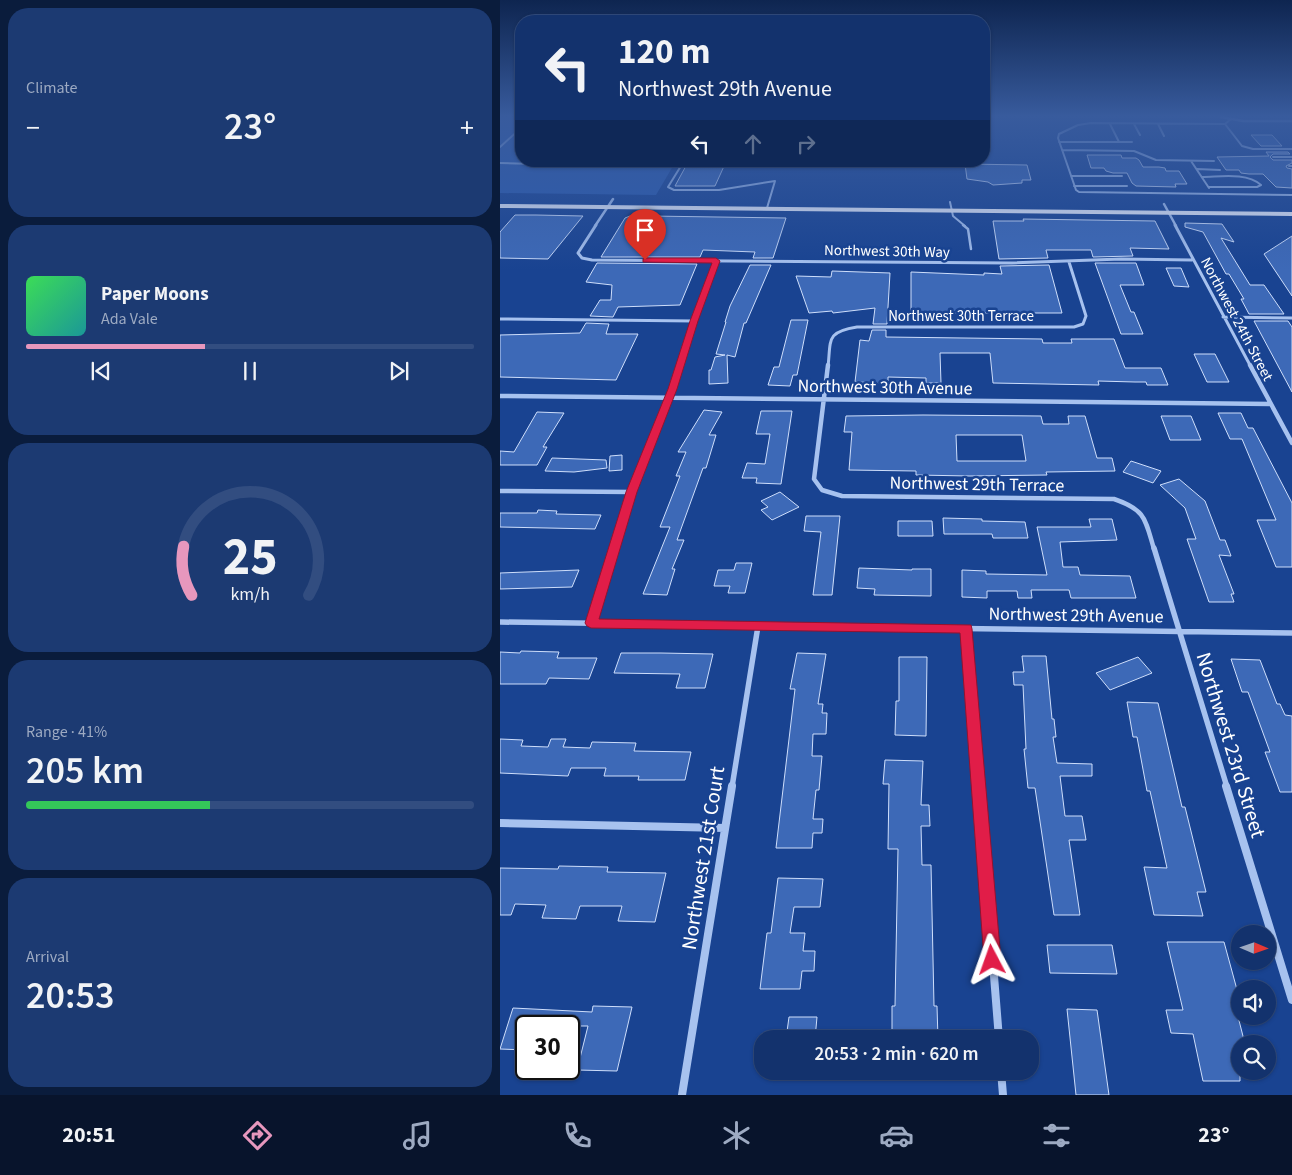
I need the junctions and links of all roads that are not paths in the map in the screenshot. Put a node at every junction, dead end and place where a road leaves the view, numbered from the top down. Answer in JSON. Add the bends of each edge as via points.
{"nodes":[{"id":1,"x":680,"y":168,"type":"edge"},
{"id":2,"x":1068,"y":168,"type":"edge"},
{"id":3,"x":1197,"y":169,"type":"joint"},
{"id":4,"x":1220,"y":170,"type":"dead end"},
{"id":5,"x":1071,"y":176,"type":"junction"},
{"id":6,"x":1122,"y":176,"type":"dead end"},
{"id":7,"x":1202,"y":177,"type":"junction"},
{"id":8,"x":1074,"y":186,"type":"junction"},
{"id":9,"x":1127,"y":186,"type":"dead end"},
{"id":10,"x":1209,"y":187,"type":"junction"},
{"id":11,"x":1213,"y":194,"type":"junction"},
{"id":12,"x":1292,"y":195,"type":"edge"},
{"id":13,"x":500,"y":199,"type":"edge"},
{"id":14,"x":613,"y":199,"type":"junction"},
{"id":15,"x":750,"y":200,"type":"dead end"},
{"id":16,"x":760,"y":200,"type":"dead end"},
{"id":17,"x":779,"y":200,"type":"dead end"},
{"id":18,"x":941,"y":202,"type":"dead end"},
{"id":19,"x":960,"y":202,"type":"dead end"},
{"id":20,"x":768,"y":204,"type":"junction"},
{"id":21,"x":1109,"y":204,"type":"dead end"},
{"id":22,"x":1164,"y":204,"type":"junction"},
{"id":23,"x":500,"y":206,"type":"edge"},
{"id":24,"x":950,"y":206,"type":"junction"},
{"id":25,"x":1292,"y":206,"type":"edge"},
{"id":26,"x":608,"y":207,"type":"junction"},
{"id":27,"x":1168,"y":212,"type":"junction"},
{"id":28,"x":1292,"y":214,"type":"edge"},
{"id":29,"x":971,"y":249,"type":"dead end"},
{"id":30,"x":1192,"y":260,"type":"junction"},
{"id":31,"x":716,"y":261,"type":"junction"},
{"id":32,"x":1069,"y":262,"type":"junction"},
{"id":33,"x":1223,"y":317,"type":"junction"},
{"id":34,"x":1292,"y":318,"type":"edge"},
{"id":35,"x":500,"y":319,"type":"edge"},
{"id":36,"x":694,"y":321,"type":"junction"},
{"id":37,"x":500,"y":396,"type":"edge"},
{"id":38,"x":669,"y":397,"type":"junction"},
{"id":39,"x":822,"y":401,"type":"junction"},
{"id":40,"x":1270,"y":404,"type":"junction"},
{"id":41,"x":1292,"y":443,"type":"edge"},
{"id":42,"x":500,"y":490,"type":"edge"},
{"id":43,"x":631,"y":492,"type":"junction"},
{"id":44,"x":1132,"y":505,"type":"joint"},
{"id":45,"x":500,"y":622,"type":"edge"},
{"id":46,"x":591,"y":623,"type":"junction"},
{"id":47,"x":758,"y":626,"type":"junction"},
{"id":48,"x":966,"y":629,"type":"junction"},
{"id":49,"x":1179,"y":632,"type":"junction"},
{"id":50,"x":1292,"y":633,"type":"edge"},
{"id":51,"x":500,"y":823,"type":"edge"},
{"id":52,"x":725,"y":828,"type":"junction"},
{"id":53,"x":1292,"y":1000,"type":"edge"},
{"id":54,"x":998,"y":1030,"type":"edge"},
{"id":55,"x":1002,"y":1080,"type":"edge"},
{"id":56,"x":682,"y":1095,"type":"edge"},
{"id":57,"x":1003,"y":1095,"type":"edge"}],
"edges":[{"from":1,"to":20,"type":"lane","via":[[668,187],[674,190],[719,190],[775,181]]},
{"from":2,"to":5,"type":"lane"},
{"from":3,"to":4,"type":"lane"},
{"from":3,"to":7,"type":"lane"},
{"from":5,"to":6,"type":"lane"},
{"from":5,"to":8,"type":"lane"},
{"from":7,"to":10,"type":"lane"},
{"from":7,"to":10,"type":"lane","via":[[1250,178],[1258,180],[1261,185]]},
{"from":8,"to":9,"type":"lane"},
{"from":8,"to":11,"type":"lane","via":[[1084,193]]},
{"from":10,"to":11,"type":"lane"},
{"from":11,"to":12,"type":"lane"},
{"from":13,"to":14,"type":"main road"},
{"from":14,"to":15,"type":"main road"},
{"from":14,"to":26,"type":"street"},
{"from":16,"to":20,"type":"main road"},
{"from":17,"to":20,"type":"main road"},
{"from":18,"to":24,"type":"main road"},
{"from":19,"to":24,"type":"main road"},
{"from":20,"to":24,"type":"main road"},
{"from":20,"to":26,"type":"main road"},
{"from":21,"to":22,"type":"main road"},
{"from":22,"to":25,"type":"main road"},
{"from":22,"to":27,"type":"street","name":"Northwest 24th Street"},
{"from":23,"to":26,"type":"main road"},
{"from":24,"to":27,"type":"main road"},
{"from":24,"to":29,"type":"lane","via":[[953,216],[968,229]]},
{"from":26,"to":31,"type":"street","name":"Northwest 30th Way","via":[[578,253],[582,258]]},
{"from":27,"to":28,"type":"main road"},
{"from":27,"to":30,"type":"street","name":"Northwest 24th Street"},
{"from":30,"to":32,"type":"street","name":"Northwest 30th Way"},
{"from":30,"to":33,"type":"street","name":"Northwest 24th Street"},
{"from":31,"to":32,"type":"street","name":"Northwest 30th Way"},
{"from":31,"to":36,"type":"street"},
{"from":32,"to":39,"type":"street","name":"Northwest 30th Terrace","via":[[1086,316],[1083,324],[1074,327],[857,326],[839,330],[831,338]]},
{"from":33,"to":34,"type":"street"},
{"from":33,"to":40,"type":"street","name":"Northwest 24th Street"},
{"from":35,"to":36,"type":"street"},
{"from":36,"to":38,"type":"street"},
{"from":37,"to":38,"type":"street","name":"Northwest 30th Avenue"},
{"from":38,"to":39,"type":"street","name":"Northwest 30th Avenue"},
{"from":38,"to":43,"type":"street"},
{"from":39,"to":40,"type":"street","name":"Northwest 30th Avenue"},
{"from":39,"to":44,"type":"street","name":"Northwest 29th Terrace","via":[[814,479],[822,490],[842,496],[1114,499]]},
{"from":40,"to":41,"type":"street","name":"Northwest 24th Street"},
{"from":42,"to":43,"type":"street"},
{"from":43,"to":46,"type":"street"},
{"from":44,"to":49,"type":"street","name":"Northwest 23rd Street","via":[[1144,517]]},
{"from":45,"to":46,"type":"street","name":"Northwest 29th Avenue"},
{"from":46,"to":47,"type":"street","name":"Northwest 29th Avenue"},
{"from":47,"to":48,"type":"street","name":"Northwest 29th Avenue"},
{"from":47,"to":52,"type":"street","name":"Northwest 21st Court"},
{"from":48,"to":49,"type":"street","name":"Northwest 29th Avenue"},
{"from":48,"to":54,"type":"street"},
{"from":49,"to":50,"type":"street","name":"Northwest 29th Avenue"},
{"from":49,"to":53,"type":"street","name":"Northwest 23rd Street"},
{"from":51,"to":52,"type":"street"},
{"from":52,"to":56,"type":"street","name":"Northwest 21st Court"},
{"from":55,"to":57,"type":"street"}]}
